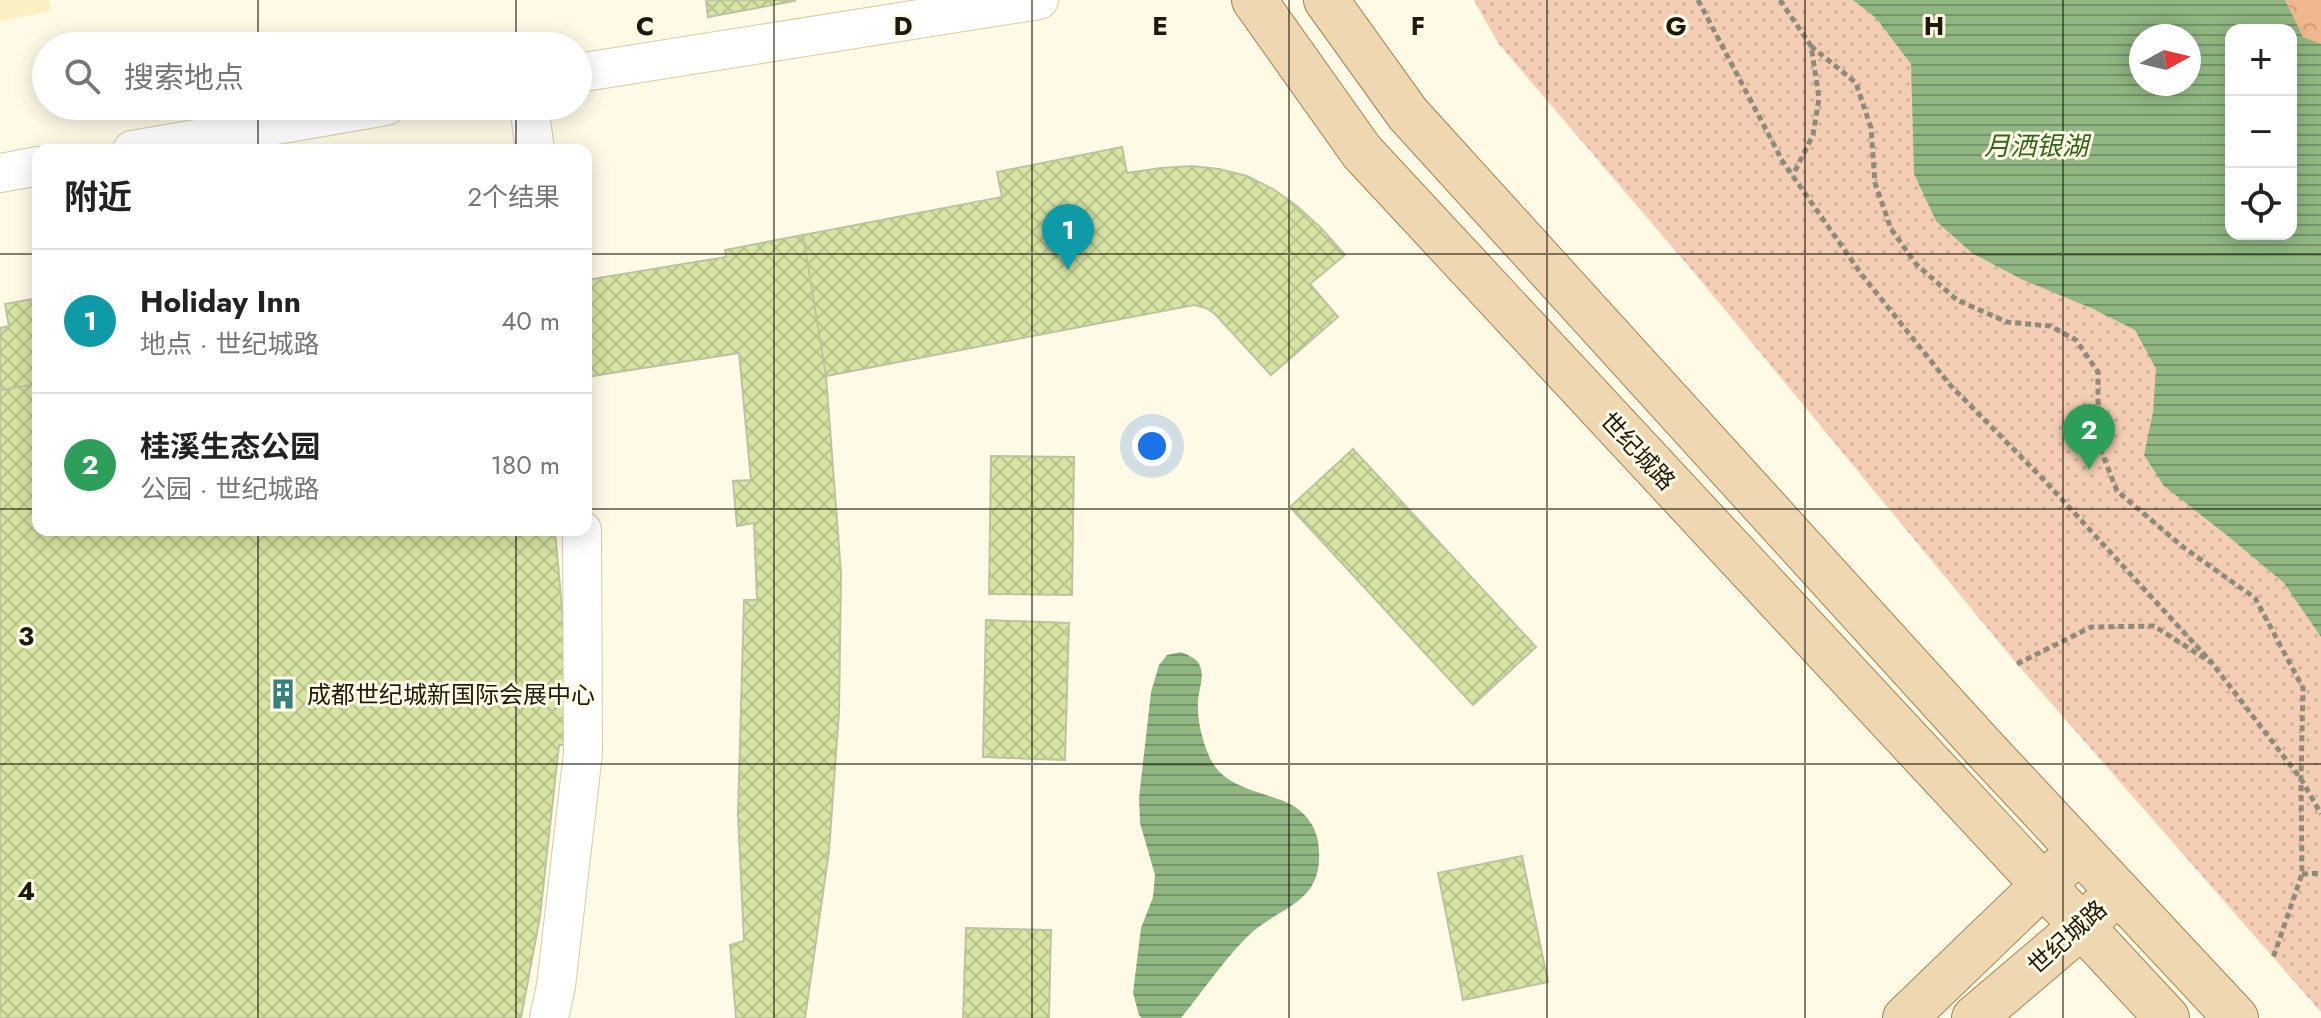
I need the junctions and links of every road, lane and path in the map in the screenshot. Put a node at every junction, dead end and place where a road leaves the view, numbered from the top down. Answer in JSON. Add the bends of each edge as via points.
{"nodes":[{"id":1,"x":1039,"y":0,"type":"edge"},
{"id":2,"x":1254,"y":0,"type":"edge"},
{"id":3,"x":1326,"y":0,"type":"edge"},
{"id":4,"x":1698,"y":0,"type":"edge"},
{"id":5,"x":1780,"y":0,"type":"edge"},
{"id":6,"x":1811,"y":46,"type":"junction"},
{"id":7,"x":592,"y":71,"type":"edge"},
{"id":8,"x":305,"y":120,"type":"edge"},
{"id":9,"x":531,"y":120,"type":"edge"},
{"id":10,"x":167,"y":144,"type":"edge"},
{"id":11,"x":534,"y":144,"type":"edge"},
{"id":12,"x":32,"y":167,"type":"edge"},
{"id":13,"x":0,"y":173,"type":"edge"},
{"id":14,"x":1793,"y":175,"type":"junction"},
{"id":15,"x":582,"y":536,"type":"edge"},
{"id":16,"x":2212,"y":663,"type":"junction"},
{"id":17,"x":2017,"y":664,"type":"dead end"},
{"id":18,"x":2301,"y":779,"type":"junction"},
{"id":19,"x":2321,"y":814,"type":"edge"},
{"id":20,"x":2079,"y":850,"type":"junction"},
{"id":21,"x":2321,"y":873,"type":"edge"},
{"id":22,"x":2302,"y":874,"type":"junction"},
{"id":23,"x":2044,"y":886,"type":"junction"},
{"id":24,"x":2117,"y":891,"type":"junction"},
{"id":25,"x":2082,"y":926,"type":"junction"},
{"id":26,"x":2273,"y":958,"type":"dead end"},
{"id":27,"x":549,"y":1018,"type":"edge"},
{"id":28,"x":1905,"y":1018,"type":"edge"},
{"id":29,"x":1974,"y":1018,"type":"edge"},
{"id":30,"x":2167,"y":1018,"type":"edge"},
{"id":31,"x":2236,"y":1018,"type":"edge"}],
"edges":[{"from":1,"to":7,"type":"street"},
{"from":2,"to":23,"type":"main road","name":"世纪城路","via":[[1362,152]]},
{"from":3,"to":20,"type":"main road","name":"世纪城路","via":[[1408,114]]},
{"from":4,"to":14,"type":"path"},
{"from":5,"to":6,"type":"path"},
{"from":6,"to":14,"type":"path","via":[[1819,98],[1813,135]]},
{"from":6,"to":18,"type":"path","via":[[1856,83],[1871,128],[1875,183],[1891,229],[1916,264],[1957,300],[2007,322],[2050,326],[2076,340],[2098,372],[2098,443],[2117,491],[2255,598],[2303,688]]},
{"from":8,"to":10,"type":"street"},
{"from":9,"to":11,"type":"street"},
{"from":12,"to":13,"type":"street"},
{"from":14,"to":16,"type":"path","via":[[1862,275],[1951,386]]},
{"from":15,"to":27,"type":"street","via":[[583,753]]},
{"from":16,"to":17,"type":"path","via":[[2154,626],[2091,627]]},
{"from":16,"to":18,"type":"path"},
{"from":18,"to":19,"type":"path"},
{"from":18,"to":22,"type":"path"},
{"from":20,"to":23,"type":"main road"},
{"from":20,"to":24,"type":"main road","name":"世纪城路"},
{"from":21,"to":22,"type":"path"},
{"from":22,"to":26,"type":"path"},
{"from":23,"to":25,"type":"main road","name":"世纪城路"},
{"from":23,"to":28,"type":"main road"},
{"from":24,"to":25,"type":"main road","name":"世纪城路"},
{"from":24,"to":31,"type":"main road"},
{"from":25,"to":29,"type":"main road","name":"世纪城路"},
{"from":25,"to":30,"type":"main road","name":"世纪城路"}]}
